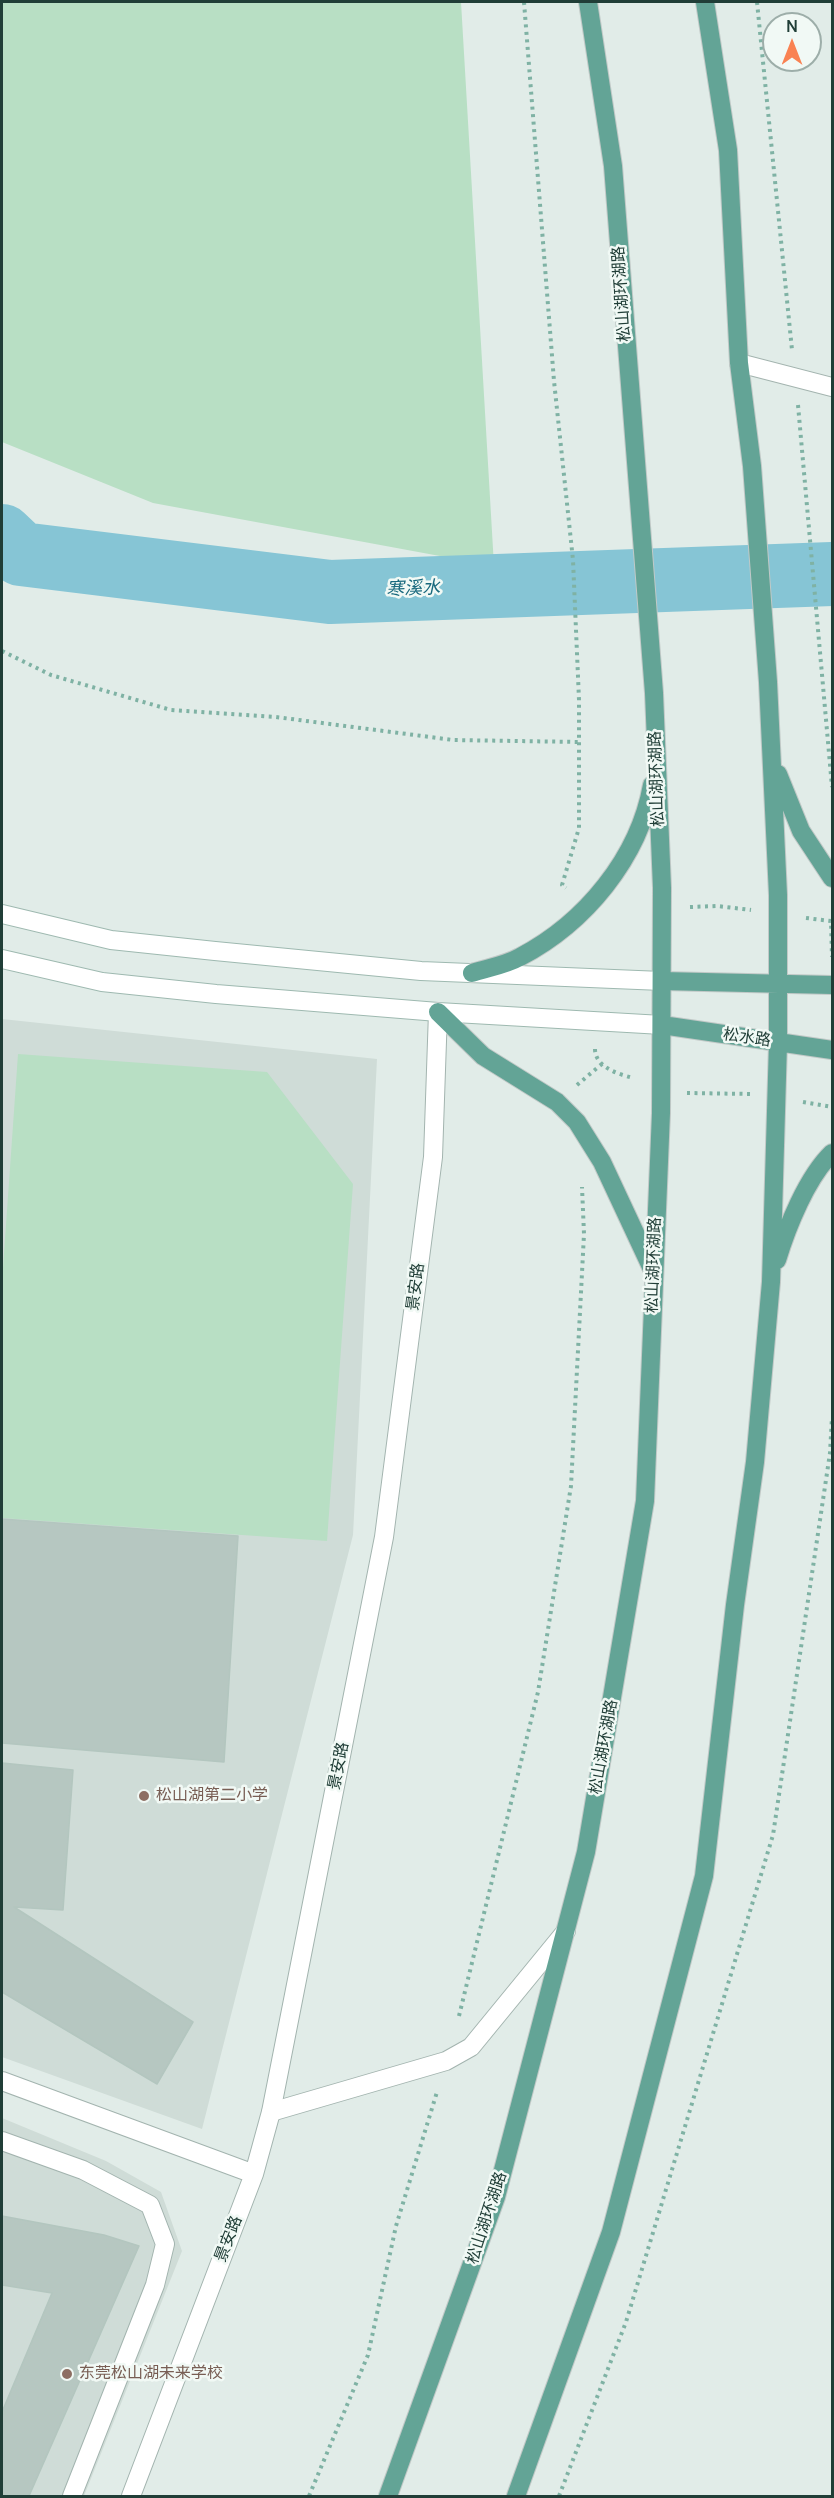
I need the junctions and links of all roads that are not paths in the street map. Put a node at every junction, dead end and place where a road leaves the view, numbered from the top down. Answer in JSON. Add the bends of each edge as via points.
{"nodes":[{"id":1,"x":588,"y":2,"type":"edge"},
{"id":2,"x":705,"y":2,"type":"edge"},
{"id":3,"x":739,"y":363,"type":"junction"},
{"id":4,"x":832,"y":387,"type":"edge"},
{"id":5,"x":771,"y":750,"type":"junction"},
{"id":6,"x":657,"y":756,"type":"junction"},
{"id":7,"x":832,"y":878,"type":"edge"},
{"id":8,"x":2,"y":914,"type":"edge"},
{"id":9,"x":2,"y":959,"type":"edge"},
{"id":10,"x":472,"y":973,"type":"junction"},
{"id":11,"x":662,"y":981,"type":"junction"},
{"id":12,"x":777,"y":982,"type":"junction"},
{"id":13,"x":832,"y":985,"type":"edge"},
{"id":14,"x":438,"y":1012,"type":"junction"},
{"id":15,"x":662,"y":1025,"type":"junction"},
{"id":16,"x":778,"y":1042,"type":"junction"},
{"id":17,"x":832,"y":1050,"type":"edge"},
{"id":18,"x":832,"y":1153,"type":"edge"},
{"id":19,"x":654,"y":1272,"type":"junction"},
{"id":20,"x":771,"y":1282,"type":"junction"},
{"id":21,"x":566,"y":1930,"type":"junction"},
{"id":22,"x":2,"y":2081,"type":"edge"},
{"id":23,"x":271,"y":2112,"type":"junction"},
{"id":24,"x":2,"y":2141,"type":"edge"},
{"id":25,"x":254,"y":2174,"type":"junction"},
{"id":26,"x":72,"y":2496,"type":"edge"},
{"id":27,"x":131,"y":2496,"type":"edge"},
{"id":28,"x":388,"y":2496,"type":"edge"},
{"id":29,"x":516,"y":2496,"type":"edge"}],
"edges":[{"from":1,"to":6,"type":"main road","name":"松山湖环湖路","via":[[613,166]]},
{"from":2,"to":3,"type":"main road","via":[[728,150]]},
{"from":3,"to":4,"type":"street"},
{"from":3,"to":5,"type":"main road","via":[[752,466]]},
{"from":5,"to":7,"type":"main road","via":[[801,831]]},
{"from":5,"to":12,"type":"main road"},
{"from":6,"to":10,"type":"main road","via":[[650,798],[635,839],[616,873],[592,903],[557,935],[518,959]]},
{"from":6,"to":11,"type":"main road","name":"松山湖环湖路"},
{"from":8,"to":10,"type":"street","via":[[111,940]]},
{"from":9,"to":14,"type":"street","via":[[102,982]]},
{"from":10,"to":11,"type":"street"},
{"from":11,"to":12,"type":"main road"},
{"from":11,"to":15,"type":"main road","name":"松山湖环湖路"},
{"from":12,"to":13,"type":"main road"},
{"from":12,"to":16,"type":"main road"},
{"from":14,"to":15,"type":"street"},
{"from":14,"to":19,"type":"main road","via":[[483,1056],[557,1102],[577,1122],[602,1162]]},
{"from":14,"to":23,"type":"street","name":"景安路","via":[[433,1157],[384,1537]]},
{"from":15,"to":16,"type":"main road","name":"松水路"},
{"from":15,"to":19,"type":"main road","name":"松山湖环湖路"},
{"from":16,"to":17,"type":"main road","name":"松水路"},
{"from":16,"to":20,"type":"main road"},
{"from":18,"to":20,"type":"main road","via":[[811,1182],[795,1215]]},
{"from":19,"to":21,"type":"main road","name":"松山湖环湖路","via":[[645,1501],[586,1852]]},
{"from":20,"to":29,"type":"main road","via":[[755,1462],[704,1876],[611,2232]]},
{"from":21,"to":23,"type":"street","via":[[471,2047],[446,2061]]},
{"from":21,"to":28,"type":"main road","name":"松山湖环湖路","via":[[496,2197]]},
{"from":22,"to":25,"type":"street"},
{"from":23,"to":25,"type":"street","name":"景安路"},
{"from":24,"to":26,"type":"street","via":[[83,2170],[150,2205],[165,2244],[155,2285]]},
{"from":25,"to":27,"type":"street","name":"景安路"}]}
